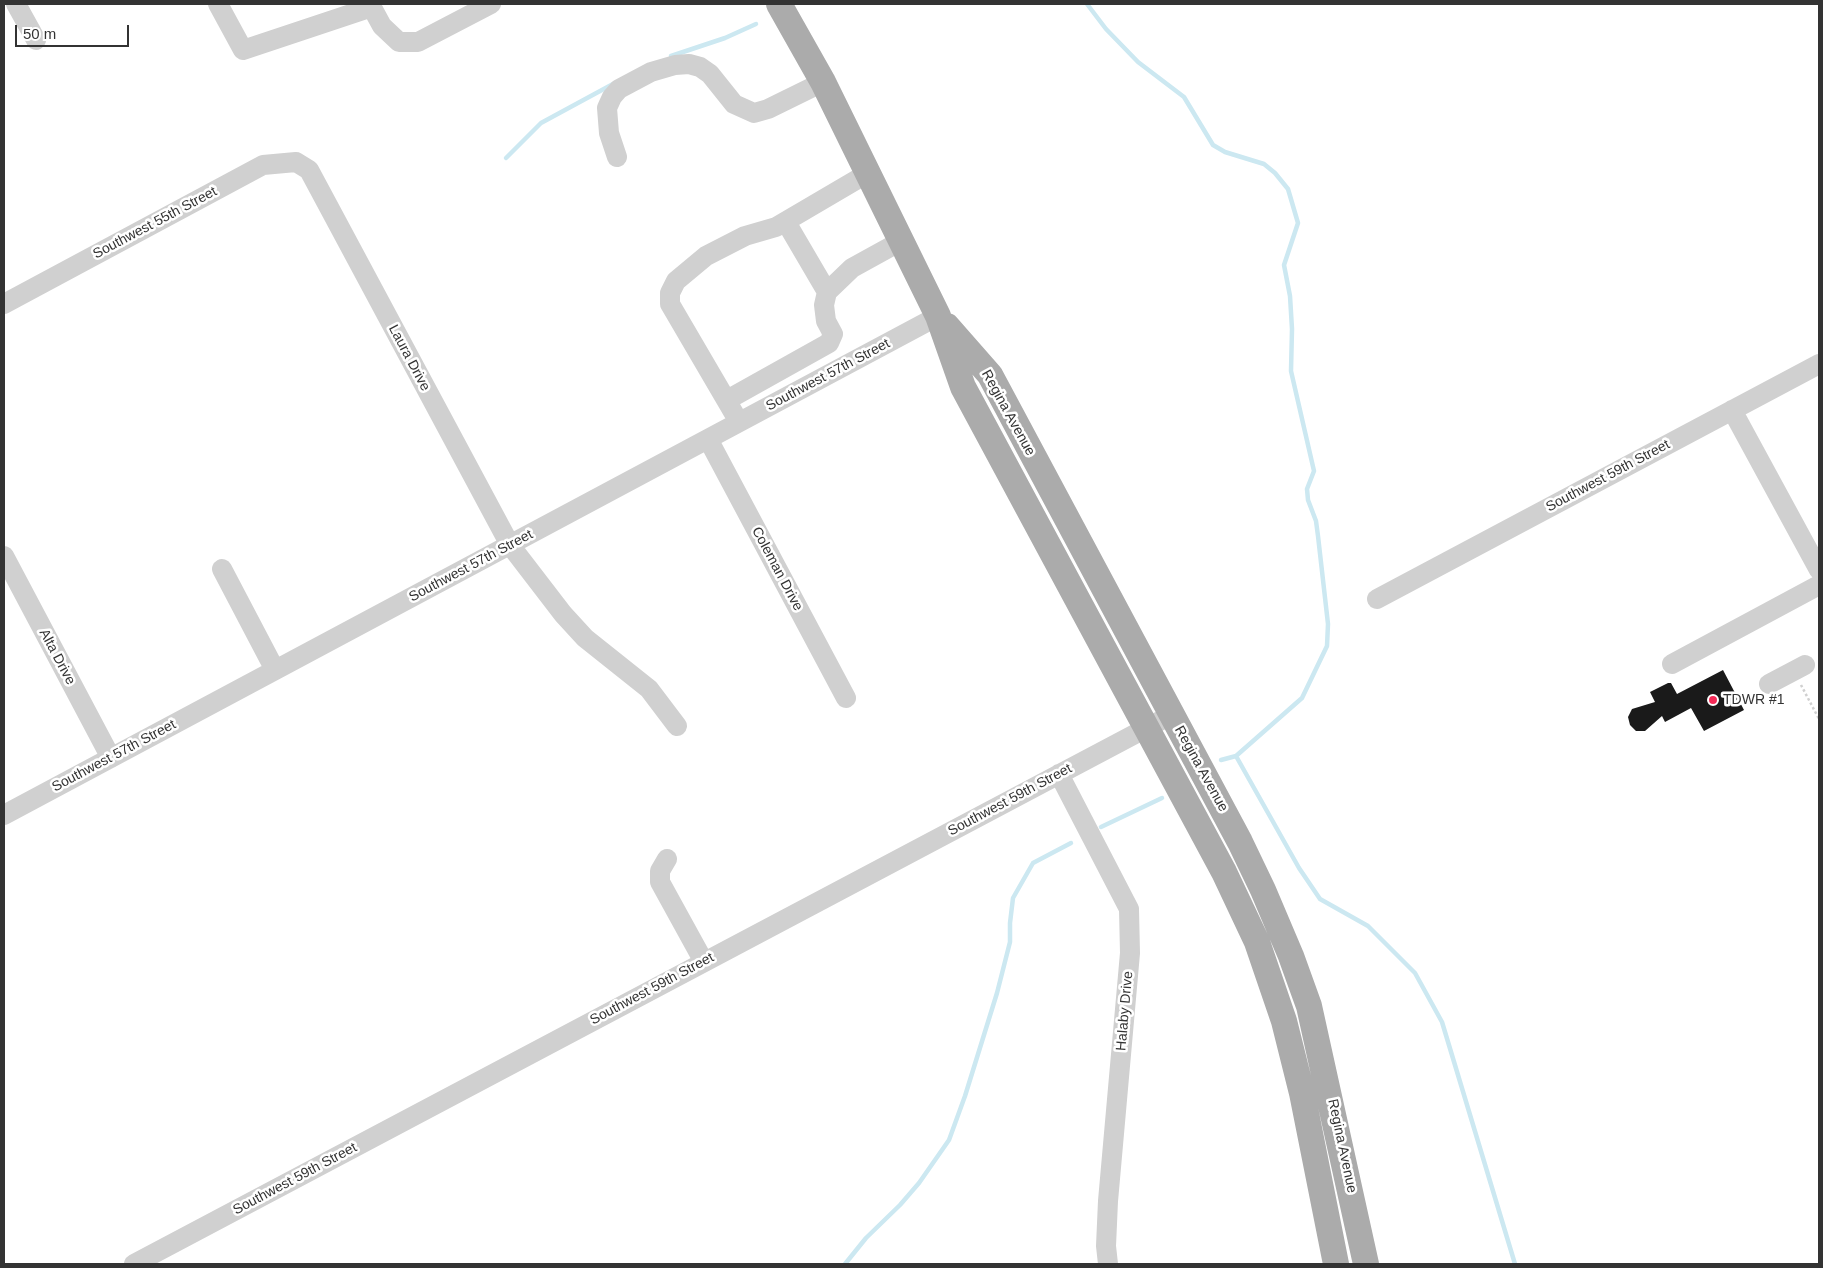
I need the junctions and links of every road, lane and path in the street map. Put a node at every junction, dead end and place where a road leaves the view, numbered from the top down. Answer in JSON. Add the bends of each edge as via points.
{"nodes":[{"id":1,"x":16,"y":4,"type":"edge"},
{"id":2,"x":218,"y":4,"type":"edge"},
{"id":3,"x":492,"y":4,"type":"edge"},
{"id":4,"x":779,"y":4,"type":"edge"},
{"id":5,"x":371,"y":5,"type":"edge"},
{"id":6,"x":36,"y":40,"type":"dead end"},
{"id":7,"x":822,"y":82,"type":"junction"},
{"id":8,"x":617,"y":156,"type":"dead end"},
{"id":9,"x":309,"y":170,"type":"joint"},
{"id":10,"x":868,"y":173,"type":"junction"},
{"id":11,"x":786,"y":222,"type":"junction"},
{"id":12,"x":901,"y":241,"type":"junction"},
{"id":13,"x":827,"y":292,"type":"junction"},
{"id":14,"x":4,"y":304,"type":"edge"},
{"id":15,"x":938,"y":316,"type":"junction"},
{"id":16,"x":816,"y":350,"type":"junction"},
{"id":17,"x":1819,"y":364,"type":"edge"},
{"id":18,"x":777,"y":373,"type":"junction"},
{"id":19,"x":830,"y":374,"type":"junction"},
{"id":20,"x":790,"y":395,"type":"junction"},
{"id":21,"x":727,"y":400,"type":"junction"},
{"id":22,"x":1732,"y":410,"type":"junction"},
{"id":23,"x":739,"y":422,"type":"junction"},
{"id":24,"x":708,"y":439,"type":"junction"},
{"id":25,"x":510,"y":545,"type":"junction"},
{"id":26,"x":4,"y":556,"type":"edge"},
{"id":27,"x":222,"y":569,"type":"dead end"},
{"id":28,"x":1819,"y":572,"type":"edge"},
{"id":29,"x":1377,"y":599,"type":"dead end"},
{"id":30,"x":1672,"y":664,"type":"dead end"},
{"id":31,"x":276,"y":670,"type":"junction"},
{"id":32,"x":1802,"y":673,"type":"joint"},
{"id":33,"x":1769,"y":684,"type":"dead end"},
{"id":34,"x":846,"y":698,"type":"dead end"},
{"id":35,"x":1171,"y":715,"type":"junction"},
{"id":36,"x":1819,"y":719,"type":"edge"},
{"id":37,"x":677,"y":726,"type":"dead end"},
{"id":38,"x":1147,"y":728,"type":"junction"},
{"id":39,"x":111,"y":758,"type":"junction"},
{"id":40,"x":1059,"y":774,"type":"junction"},
{"id":41,"x":4,"y":815,"type":"edge"},
{"id":42,"x":667,"y":859,"type":"dead end"},
{"id":43,"x":704,"y":962,"type":"junction"},
{"id":44,"x":134,"y":1264,"type":"edge"},
{"id":45,"x":1108,"y":1264,"type":"edge"},
{"id":46,"x":1336,"y":1264,"type":"edge"},
{"id":47,"x":1366,"y":1264,"type":"edge"}],
"edges":[{"from":1,"to":6,"type":"street"},
{"from":2,"to":5,"type":"street","via":[[242,50]]},
{"from":3,"to":5,"type":"street","via":[[418,42],[399,42],[382,26]]},
{"from":4,"to":7,"type":"main road","name":"Regina Avenue"},
{"from":7,"to":8,"type":"street","via":[[754,113],[734,104],[710,74],[700,68],[689,64],[675,65],[651,72],[619,89],[607,108],[609,133]]},
{"from":7,"to":10,"type":"main road","name":"Regina Avenue"},
{"from":9,"to":14,"type":"street","name":"Southwest 55th Street","via":[[296,162],[263,165]]},
{"from":9,"to":25,"type":"street","name":"Laura Drive"},
{"from":10,"to":11,"type":"street"},
{"from":10,"to":12,"type":"main road","name":"Regina Avenue"},
{"from":11,"to":13,"type":"street"},
{"from":11,"to":21,"type":"street","via":[[745,236],[706,256],[676,281],[670,293],[670,304],[679,321]]},
{"from":12,"to":13,"type":"street","via":[[852,268]]},
{"from":12,"to":15,"type":"main road","name":"Regina Avenue"},
{"from":13,"to":16,"type":"street","via":[[826,320],[834,334],[829,343]]},
{"from":15,"to":19,"type":"street","name":"Southwest 57th Street"},
{"from":15,"to":35,"type":"main road","name":"Regina Avenue","via":[[990,375]]},
{"from":15,"to":38,"type":"main road","name":"Regina Avenue","via":[[963,387]]},
{"from":16,"to":18,"type":"street"},
{"from":16,"to":19,"type":"street"},
{"from":17,"to":22,"type":"street","name":"Southwest 59th Street"},
{"from":18,"to":20,"type":"street"},
{"from":18,"to":21,"type":"street"},
{"from":19,"to":20,"type":"street","name":"Southwest 57th Street"},
{"from":20,"to":23,"type":"street","name":"Southwest 57th Street"},
{"from":21,"to":23,"type":"street"},
{"from":22,"to":28,"type":"street"},
{"from":22,"to":29,"type":"street","name":"Southwest 59th Street"},
{"from":23,"to":24,"type":"street","name":"Southwest 57th Street"},
{"from":24,"to":25,"type":"street","name":"Southwest 57th Street"},
{"from":24,"to":34,"type":"street","name":"Coleman Drive"},
{"from":25,"to":31,"type":"street","name":"Southwest 57th Street"},
{"from":25,"to":37,"type":"street","name":"Laura Drive","via":[[585,638],[649,689]]},
{"from":26,"to":39,"type":"street","name":"Alta Drive"},
{"from":27,"to":31,"type":"street"},
{"from":28,"to":30,"type":"street"},
{"from":31,"to":39,"type":"street","name":"Southwest 57th Street"},
{"from":32,"to":33,"type":"street"},
{"from":32,"to":36,"type":"path"},
{"from":35,"to":38,"type":"street","name":"Southwest 59th Street"},
{"from":35,"to":47,"type":"main road","name":"Regina Avenue","via":[[1240,842],[1292,956],[1320,1049]]},
{"from":38,"to":40,"type":"street","name":"Southwest 59th Street"},
{"from":38,"to":46,"type":"main road","name":"Regina Avenue","via":[[1224,872],[1257,942],[1284,1021],[1298,1075]]},
{"from":39,"to":41,"type":"street","name":"Southwest 57th Street"},
{"from":40,"to":43,"type":"street","name":"Southwest 59th Street"},
{"from":40,"to":45,"type":"street","name":"Halaby Drive","via":[[1129,909],[1130,953],[1108,1201]]},
{"from":42,"to":43,"type":"street","via":[[660,871],[660,882]]},
{"from":43,"to":44,"type":"street","name":"Southwest 59th Street"}]}
